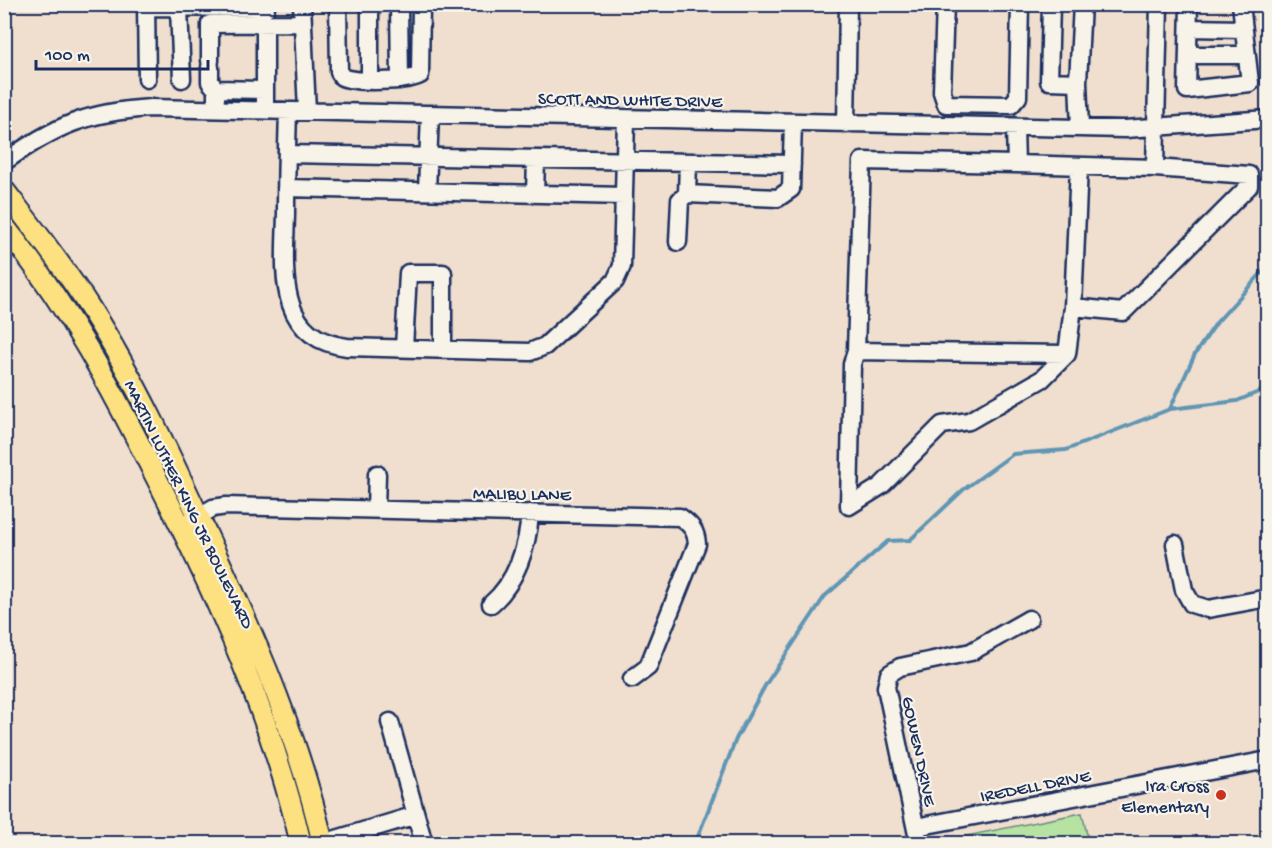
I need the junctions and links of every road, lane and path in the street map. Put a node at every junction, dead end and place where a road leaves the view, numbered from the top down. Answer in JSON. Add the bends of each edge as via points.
{"nodes":[{"id":1,"x":266,"y":4,"type":"edge"},
{"id":2,"x":302,"y":4,"type":"edge"},
{"id":3,"x":338,"y":4,"type":"edge"},
{"id":4,"x":370,"y":4,"type":"edge"},
{"id":5,"x":399,"y":4,"type":"edge"},
{"id":6,"x":421,"y":4,"type":"edge"},
{"id":7,"x":848,"y":4,"type":"edge"},
{"id":8,"x":945,"y":4,"type":"edge"},
{"id":9,"x":1020,"y":4,"type":"edge"},
{"id":10,"x":1052,"y":4,"type":"edge"},
{"id":11,"x":1082,"y":4,"type":"edge"},
{"id":12,"x":1159,"y":4,"type":"edge"},
{"id":13,"x":1189,"y":4,"type":"edge"},
{"id":14,"x":1241,"y":4,"type":"edge"},
{"id":15,"x":146,"y":6,"type":"edge"},
{"id":16,"x":179,"y":8,"type":"junction"},
{"id":17,"x":303,"y":23,"type":"junction"},
{"id":18,"x":265,"y":24,"type":"junction"},
{"id":19,"x":1189,"y":28,"type":"junction"},
{"id":20,"x":1243,"y":29,"type":"junction"},
{"id":21,"x":1188,"y":55,"type":"junction"},
{"id":22,"x":1247,"y":55,"type":"junction"},
{"id":23,"x":147,"y":79,"type":"dead end"},
{"id":24,"x":182,"y":79,"type":"dead end"},
{"id":25,"x":370,"y":80,"type":"junction"},
{"id":26,"x":400,"y":80,"type":"junction"},
{"id":27,"x":1078,"y":82,"type":"junction"},
{"id":28,"x":216,"y":90,"type":"junction"},
{"id":29,"x":242,"y":90,"type":"junction"},
{"id":30,"x":265,"y":90,"type":"junction"},
{"id":31,"x":216,"y":109,"type":"junction"},
{"id":32,"x":242,"y":110,"type":"junction"},
{"id":33,"x":265,"y":110,"type":"junction"},
{"id":34,"x":288,"y":111,"type":"junction"},
{"id":35,"x":307,"y":111,"type":"junction"},
{"id":36,"x":430,"y":114,"type":"junction"},
{"id":37,"x":627,"y":119,"type":"junction"},
{"id":38,"x":1268,"y":119,"type":"edge"},
{"id":39,"x":793,"y":123,"type":"junction"},
{"id":40,"x":846,"y":124,"type":"junction"},
{"id":41,"x":1015,"y":127,"type":"junction"},
{"id":42,"x":1080,"y":128,"type":"junction"},
{"id":43,"x":1157,"y":128,"type":"junction"},
{"id":44,"x":287,"y":154,"type":"junction"},
{"id":45,"x":428,"y":157,"type":"junction"},
{"id":46,"x":536,"y":159,"type":"junction"},
{"id":47,"x":625,"y":160,"type":"junction"},
{"id":48,"x":4,"y":162,"type":"edge"},
{"id":49,"x":688,"y":162,"type":"junction"},
{"id":50,"x":792,"y":164,"type":"junction"},
{"id":51,"x":1016,"y":164,"type":"junction"},
{"id":52,"x":1079,"y":166,"type":"junction"},
{"id":53,"x":1155,"y":168,"type":"junction"},
{"id":54,"x":286,"y":188,"type":"junction"},
{"id":55,"x":4,"y":190,"type":"edge"},
{"id":56,"x":427,"y":191,"type":"junction"},
{"id":57,"x":535,"y":194,"type":"junction"},
{"id":58,"x":687,"y":194,"type":"junction"},
{"id":59,"x":624,"y":196,"type":"junction"},
{"id":60,"x":4,"y":226,"type":"edge"},
{"id":61,"x":678,"y":242,"type":"dead end"},
{"id":62,"x":1074,"y":308,"type":"junction"},
{"id":63,"x":404,"y":348,"type":"junction"},
{"id":64,"x":443,"y":349,"type":"junction"},
{"id":65,"x":856,"y":351,"type":"junction"},
{"id":66,"x":1067,"y":354,"type":"junction"},
{"id":67,"x":377,"y":474,"type":"dead end"},
{"id":68,"x":376,"y":510,"type":"junction"},
{"id":69,"x":530,"y":513,"type":"junction"},
{"id":70,"x":198,"y":516,"type":"junction"},
{"id":71,"x":181,"y":526,"type":"junction"},
{"id":72,"x":1175,"y":544,"type":"dead end"},
{"id":73,"x":1268,"y":598,"type":"edge"},
{"id":74,"x":491,"y":604,"type":"dead end"},
{"id":75,"x":1029,"y":619,"type":"dead end"},
{"id":76,"x":632,"y":679,"type":"dead end"},
{"id":77,"x":390,"y":722,"type":"dead end"},
{"id":78,"x":1268,"y":760,"type":"edge"},
{"id":79,"x":416,"y":815,"type":"junction"},
{"id":80,"x":918,"y":835,"type":"edge"},
{"id":81,"x":301,"y":843,"type":"edge"},
{"id":82,"x":323,"y":843,"type":"edge"},
{"id":83,"x":424,"y":843,"type":"edge"}],
"edges":[{"from":1,"to":16,"type":"street","via":[[266,8]]},
{"from":2,"to":17,"type":"street"},
{"from":3,"to":25,"type":"street","via":[[339,72],[345,79]]},
{"from":4,"to":25,"type":"street"},
{"from":5,"to":26,"type":"street"},
{"from":6,"to":26,"type":"street","via":[[420,75]]},
{"from":7,"to":40,"type":"street"},
{"from":8,"to":9,"type":"street","via":[[942,92],[946,104],[1011,105],[1018,98]]},
{"from":10,"to":27,"type":"street","via":[[1049,81]]},
{"from":11,"to":27,"type":"street"},
{"from":12,"to":43,"type":"street"},
{"from":13,"to":19,"type":"street"},
{"from":14,"to":20,"type":"street"},
{"from":15,"to":16,"type":"street"},
{"from":15,"to":23,"type":"street"},
{"from":16,"to":24,"type":"street"},
{"from":17,"to":18,"type":"street"},
{"from":17,"to":35,"type":"street"},
{"from":18,"to":28,"type":"street","via":[[210,24],[210,82]]},
{"from":18,"to":30,"type":"street"},
{"from":19,"to":20,"type":"street"},
{"from":19,"to":21,"type":"street"},
{"from":20,"to":22,"type":"street"},
{"from":21,"to":22,"type":"street"},
{"from":21,"to":22,"type":"street","via":[[1187,90],[1250,83]]},
{"from":25,"to":26,"type":"street"},
{"from":27,"to":42,"type":"street"},
{"from":28,"to":29,"type":"street"},
{"from":28,"to":31,"type":"street"},
{"from":29,"to":30,"type":"street"},
{"from":29,"to":32,"type":"street"},
{"from":30,"to":33,"type":"street"},
{"from":31,"to":32,"type":"street","name":"SCOTT AND WHITE DRIVE"},
{"from":31,"to":48,"type":"street","name":"SCOTT AND WHITE DRIVE","via":[[151,108],[91,115],[60,127]]},
{"from":32,"to":33,"type":"street","name":"SCOTT AND WHITE DRIVE"},
{"from":33,"to":34,"type":"street","name":"SCOTT AND WHITE DRIVE"},
{"from":34,"to":35,"type":"street","name":"SCOTT AND WHITE DRIVE"},
{"from":34,"to":44,"type":"street"},
{"from":35,"to":36,"type":"street","name":"SCOTT AND WHITE DRIVE"},
{"from":36,"to":37,"type":"street","name":"SCOTT AND WHITE DRIVE"},
{"from":36,"to":45,"type":"street"},
{"from":37,"to":39,"type":"street","name":"SCOTT AND WHITE DRIVE"},
{"from":37,"to":47,"type":"street"},
{"from":38,"to":43,"type":"street","name":"SCOTT AND WHITE DRIVE"},
{"from":39,"to":40,"type":"street","name":"SCOTT AND WHITE DRIVE"},
{"from":39,"to":50,"type":"street"},
{"from":40,"to":41,"type":"street","name":"SCOTT AND WHITE DRIVE"},
{"from":41,"to":42,"type":"street","name":"SCOTT AND WHITE DRIVE"},
{"from":41,"to":51,"type":"street"},
{"from":42,"to":43,"type":"street","name":"SCOTT AND WHITE DRIVE"},
{"from":43,"to":53,"type":"street"},
{"from":44,"to":45,"type":"street"},
{"from":44,"to":54,"type":"street"},
{"from":45,"to":46,"type":"street"},
{"from":45,"to":56,"type":"street"},
{"from":46,"to":47,"type":"street"},
{"from":46,"to":57,"type":"street"},
{"from":47,"to":49,"type":"street"},
{"from":47,"to":59,"type":"street"},
{"from":49,"to":50,"type":"street"},
{"from":49,"to":58,"type":"street"},
{"from":50,"to":58,"type":"street","via":[[791,189],[778,198]]},
{"from":51,"to":52,"type":"street"},
{"from":51,"to":65,"type":"street","via":[[862,161]]},
{"from":52,"to":53,"type":"street"},
{"from":52,"to":62,"type":"street"},
{"from":53,"to":62,"type":"street","via":[[1249,175],[1249,186],[1123,312]]},
{"from":54,"to":56,"type":"street"},
{"from":54,"to":63,"type":"street","via":[[284,278],[288,301],[299,322],[310,334],[334,345]]},
{"from":55,"to":70,"type":"main road","name":"MARTIN LUTHER KING JR BOULEVARD","via":[[45,243],[112,346]]},
{"from":56,"to":57,"type":"street"},
{"from":57,"to":59,"type":"street"},
{"from":58,"to":61,"type":"street","via":[[680,200]]},
{"from":59,"to":64,"type":"street","via":[[620,273],[545,346],[530,352]]},
{"from":60,"to":71,"type":"main road","name":"MARTIN LUTHER KING JR BOULEVARD","via":[[70,316],[105,375]]},
{"from":62,"to":66,"type":"street"},
{"from":63,"to":64,"type":"street"},
{"from":63,"to":64,"type":"street","via":[[408,273],[443,273]]},
{"from":65,"to":66,"type":"street"},
{"from":65,"to":66,"type":"street","via":[[852,364],[849,506],[881,486],[942,425],[969,421],[1042,379]]},
{"from":67,"to":68,"type":"street"},
{"from":68,"to":69,"type":"street","name":"MALIBU LANE"},
{"from":68,"to":70,"type":"street","name":"MALIBU LANE","via":[[226,506]]},
{"from":69,"to":74,"type":"street","via":[[529,534],[508,589]]},
{"from":69,"to":76,"type":"street","name":"MALIBU LANE","via":[[680,517],[692,525],[698,544],[648,667]]},
{"from":70,"to":71,"type":"street","name":"MALIBU LANE"},
{"from":70,"to":82,"type":"main road","name":"MARTIN LUTHER KING JR BOULEVARD","via":[[249,624],[283,712]]},
{"from":71,"to":81,"type":"main road","name":"MARTIN LUTHER KING JR BOULEVARD","via":[[235,644],[268,732]]},
{"from":72,"to":73,"type":"street","via":[[1184,590],[1192,604],[1208,609]]},
{"from":75,"to":80,"type":"street","name":"GOWEN DRIVE","via":[[971,652],[889,674],[886,687]]},
{"from":77,"to":79,"type":"street"},
{"from":78,"to":80,"type":"street","name":"IREDELL DRIVE"},
{"from":79,"to":82,"type":"street"},
{"from":79,"to":83,"type":"street"}]}
